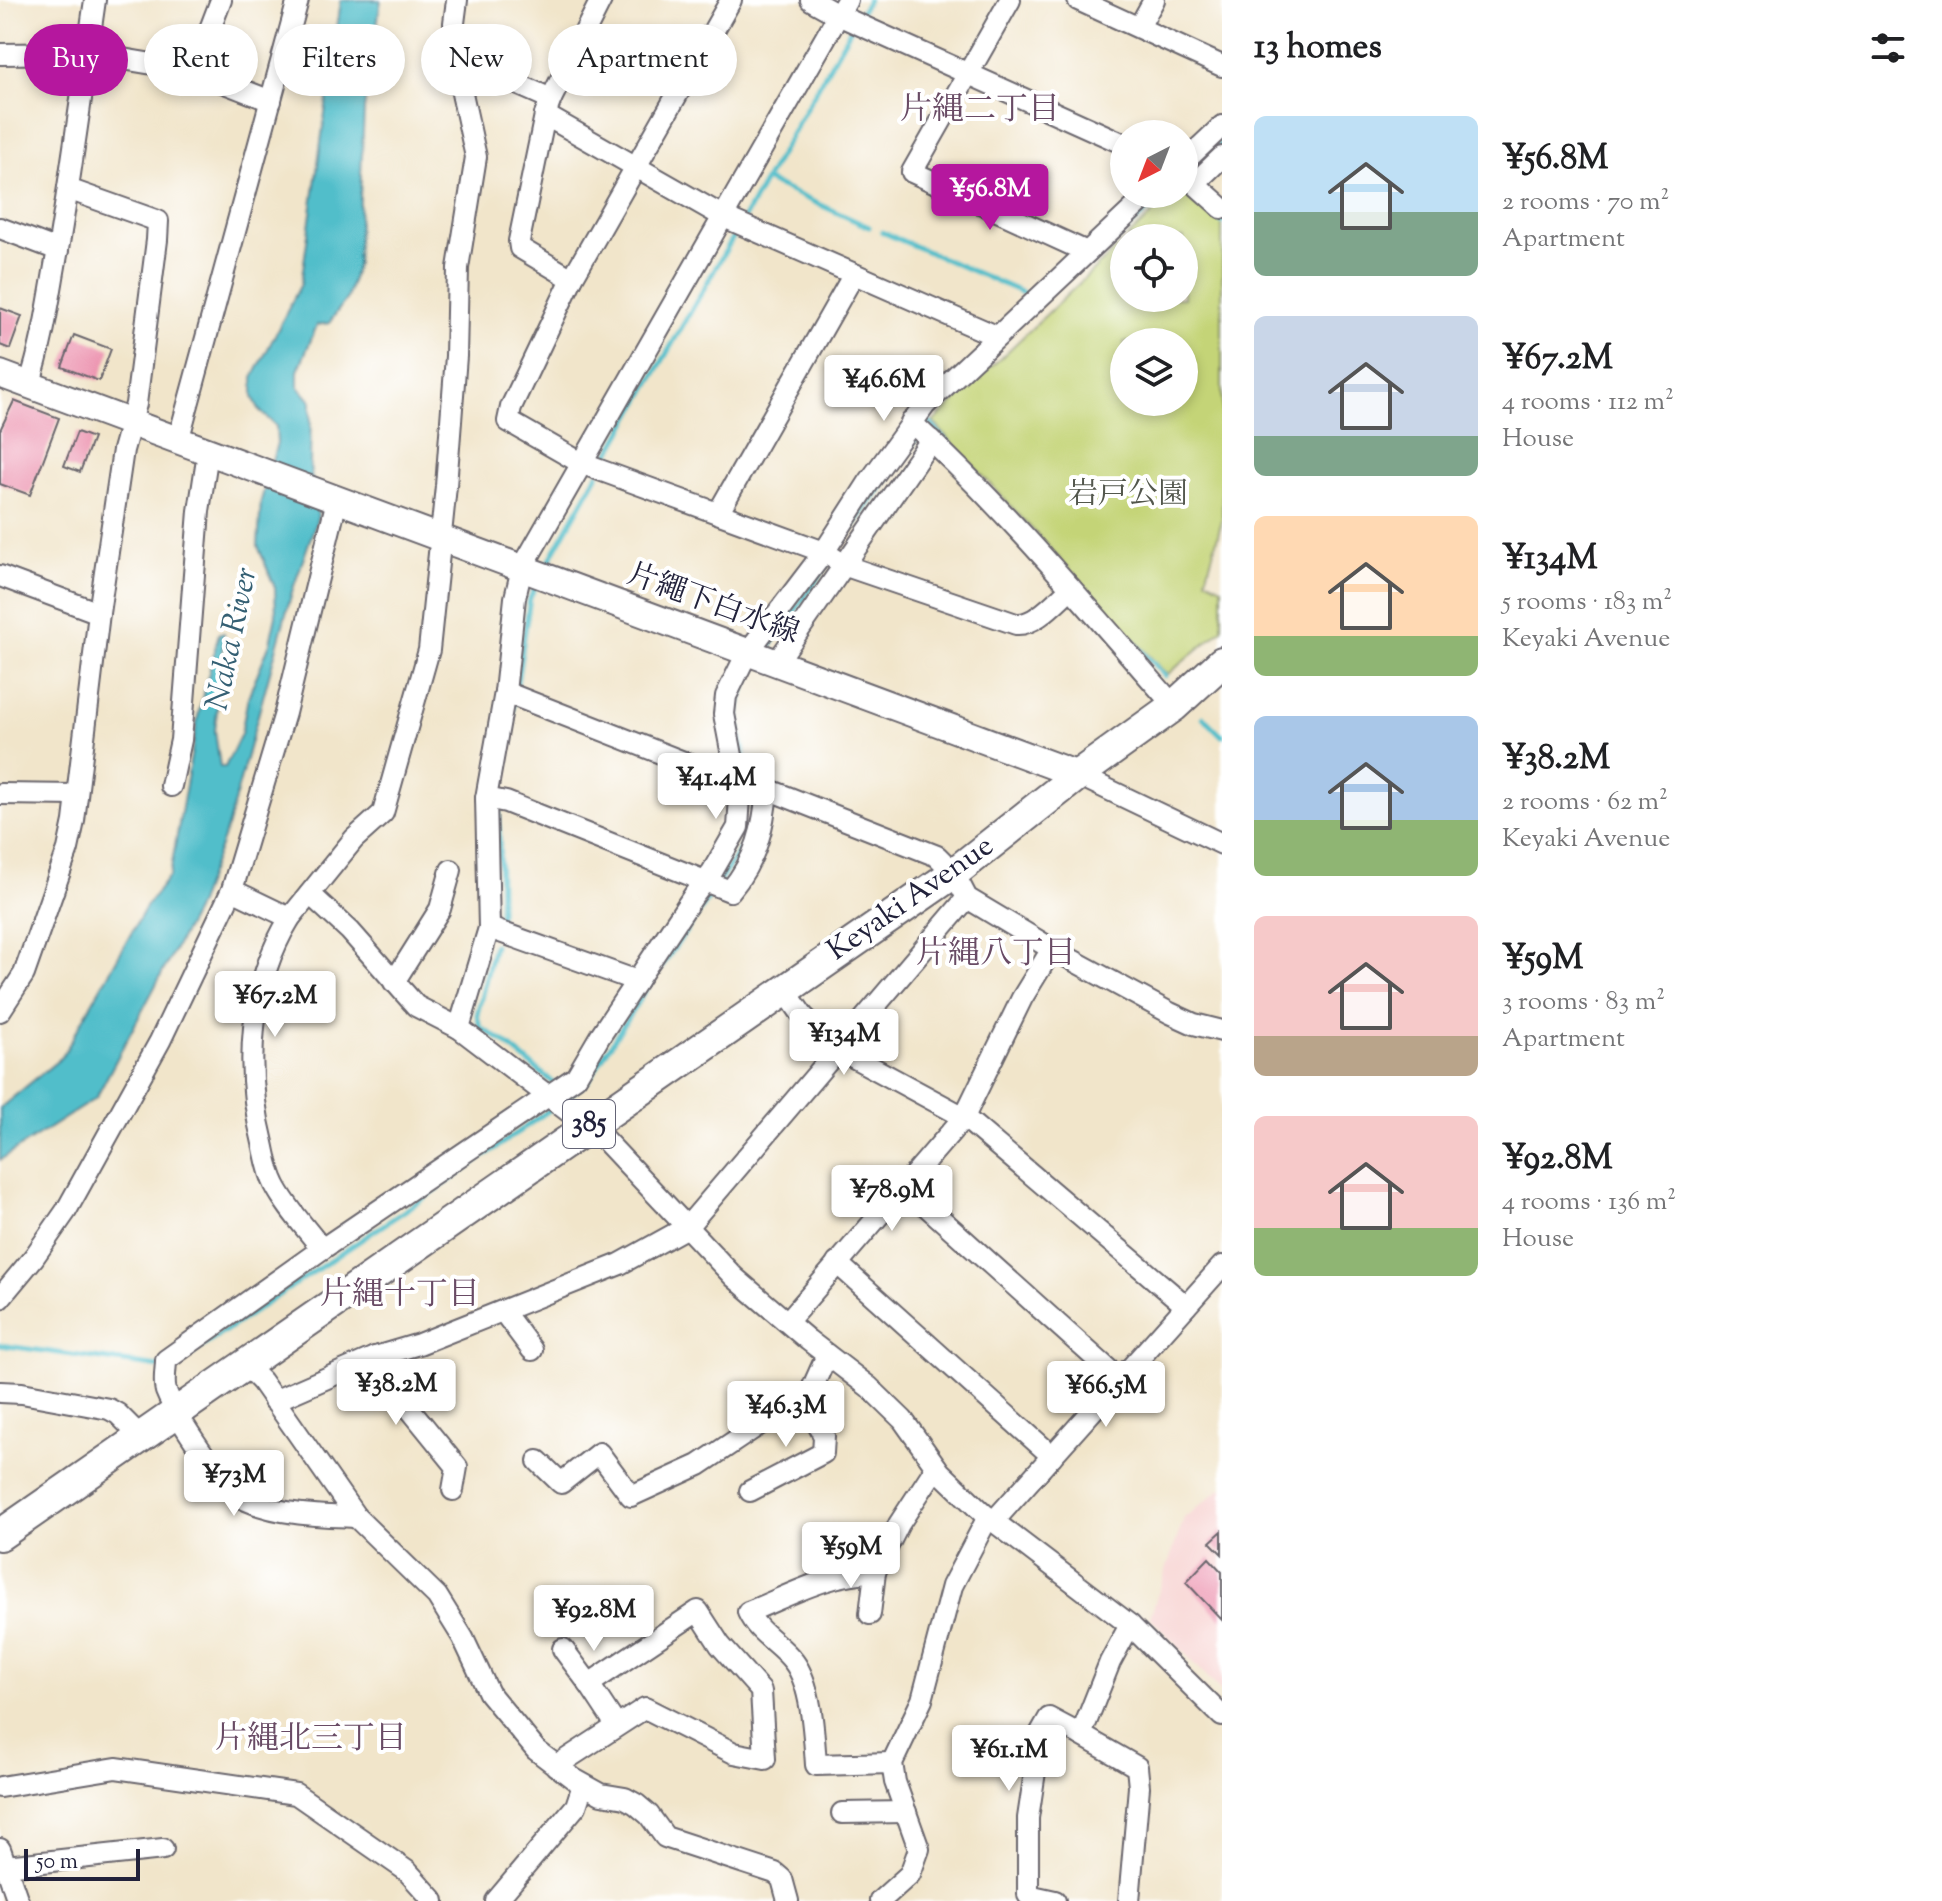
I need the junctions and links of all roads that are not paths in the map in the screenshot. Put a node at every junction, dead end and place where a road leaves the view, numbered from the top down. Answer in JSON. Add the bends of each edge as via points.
{"nodes":[{"id":1,"x":95,"y":0,"type":"edge"},
{"id":2,"x":221,"y":0,"type":"edge"},
{"id":3,"x":298,"y":0,"type":"edge"},
{"id":4,"x":457,"y":0,"type":"edge"},
{"id":5,"x":601,"y":0,"type":"edge"},
{"id":6,"x":731,"y":0,"type":"edge"},
{"id":7,"x":811,"y":0,"type":"edge"},
{"id":8,"x":1010,"y":0,"type":"edge"},
{"id":9,"x":1078,"y":0,"type":"edge"},
{"id":10,"x":1154,"y":0,"type":"edge"},
{"id":11,"x":842,"y":8,"type":"edge"},
{"id":12,"x":91,"y":24,"type":"edge"},
{"id":13,"x":212,"y":24,"type":"edge"},
{"id":14,"x":1139,"y":27,"type":"junction"},
{"id":15,"x":24,"y":57,"type":"edge"},
{"id":16,"x":1,"y":59,"type":"edge"},
{"id":17,"x":1222,"y":66,"type":"edge"},
{"id":18,"x":968,"y":72,"type":"junction"},
{"id":19,"x":83,"y":96,"type":"edge"},
{"id":20,"x":258,"y":96,"type":"edge"},
{"id":21,"x":530,"y":96,"type":"edge"},
{"id":22,"x":271,"y":101,"type":"junction"},
{"id":23,"x":548,"y":107,"type":"junction"},
{"id":24,"x":1222,"y":126,"type":"edge"},
{"id":25,"x":1110,"y":138,"type":"edge"},
{"id":26,"x":1198,"y":149,"type":"edge"},
{"id":27,"x":1222,"y":157,"type":"edge"},
{"id":28,"x":636,"y":167,"type":"junction"},
{"id":29,"x":1198,"y":173,"type":"edge"},
{"id":30,"x":1198,"y":186,"type":"edge"},
{"id":31,"x":68,"y":189,"type":"junction"},
{"id":32,"x":1134,"y":208,"type":"edge"},
{"id":33,"x":1222,"y":208,"type":"edge"},
{"id":34,"x":724,"y":217,"type":"junction"},
{"id":35,"x":0,"y":228,"type":"edge"},
{"id":36,"x":58,"y":250,"type":"junction"},
{"id":37,"x":1087,"y":252,"type":"junction"},
{"id":38,"x":854,"y":274,"type":"junction"},
{"id":39,"x":572,"y":279,"type":"junction"},
{"id":40,"x":996,"y":336,"type":"junction"},
{"id":41,"x":0,"y":374,"type":"edge"},
{"id":42,"x":29,"y":385,"type":"junction"},
{"id":43,"x":911,"y":422,"type":"junction"},
{"id":44,"x":130,"y":424,"type":"junction"},
{"id":45,"x":931,"y":440,"type":"junction"},
{"id":46,"x":178,"y":441,"type":"junction"},
{"id":47,"x":213,"y":454,"type":"junction"},
{"id":48,"x":583,"y":464,"type":"junction"},
{"id":49,"x":331,"y":498,"type":"junction"},
{"id":50,"x":718,"y":513,"type":"junction"},
{"id":51,"x":441,"y":539,"type":"junction"},
{"id":52,"x":824,"y":552,"type":"junction"},
{"id":53,"x":846,"y":566,"type":"junction"},
{"id":54,"x":522,"y":568,"type":"junction"},
{"id":55,"x":0,"y":576,"type":"edge"},
{"id":56,"x":1071,"y":588,"type":"junction"},
{"id":57,"x":99,"y":613,"type":"junction"},
{"id":58,"x":747,"y":653,"type":"junction"},
{"id":59,"x":777,"y":662,"type":"junction"},
{"id":60,"x":1222,"y":662,"type":"edge"},
{"id":61,"x":505,"y":692,"type":"junction"},
{"id":62,"x":1174,"y":706,"type":"junction"},
{"id":63,"x":1078,"y":775,"type":"junction"},
{"id":64,"x":737,"y":783,"type":"junction"},
{"id":65,"x":171,"y":786,"type":"dead end"},
{"id":66,"x":767,"y":789,"type":"junction"},
{"id":67,"x":0,"y":794,"type":"edge"},
{"id":68,"x":77,"y":795,"type":"junction"},
{"id":69,"x":486,"y":798,"type":"junction"},
{"id":70,"x":1221,"y":841,"type":"edge"},
{"id":71,"x":451,"y":870,"type":"dead end"},
{"id":72,"x":706,"y":880,"type":"junction"},
{"id":73,"x":961,"y":885,"type":"junction"},
{"id":74,"x":232,"y":890,"type":"junction"},
{"id":75,"x":310,"y":894,"type":"junction"},
{"id":76,"x":290,"y":918,"type":"junction"},
{"id":77,"x":489,"y":928,"type":"junction"},
{"id":78,"x":1052,"y":949,"type":"junction"},
{"id":79,"x":637,"y":981,"type":"junction"},
{"id":80,"x":394,"y":982,"type":"junction"},
{"id":81,"x":784,"y":989,"type":"junction"},
{"id":82,"x":0,"y":1011,"type":"edge"},
{"id":83,"x":459,"y":1028,"type":"junction"},
{"id":84,"x":1222,"y":1031,"type":"edge"},
{"id":85,"x":838,"y":1049,"type":"junction"},
{"id":86,"x":548,"y":1095,"type":"junction"},
{"id":87,"x":576,"y":1117,"type":"junction"},
{"id":88,"x":964,"y":1117,"type":"junction"},
{"id":89,"x":904,"y":1186,"type":"junction"},
{"id":90,"x":687,"y":1227,"type":"junction"},
{"id":91,"x":322,"y":1249,"type":"junction"},
{"id":92,"x":837,"y":1263,"type":"junction"},
{"id":93,"x":1222,"y":1266,"type":"edge"},
{"id":94,"x":0,"y":1298,"type":"edge"},
{"id":95,"x":1186,"y":1306,"type":"junction"},
{"id":96,"x":503,"y":1311,"type":"junction"},
{"id":97,"x":788,"y":1321,"type":"junction"},
{"id":98,"x":532,"y":1350,"type":"dead end"},
{"id":99,"x":827,"y":1355,"type":"junction"},
{"id":100,"x":375,"y":1357,"type":"junction"},
{"id":101,"x":244,"y":1364,"type":"junction"},
{"id":102,"x":1120,"y":1380,"type":"junction"},
{"id":103,"x":0,"y":1392,"type":"edge"},
{"id":104,"x":171,"y":1399,"type":"junction"},
{"id":105,"x":274,"y":1401,"type":"junction"},
{"id":106,"x":806,"y":1402,"type":"junction"},
{"id":107,"x":140,"y":1436,"type":"junction"},
{"id":108,"x":1052,"y":1456,"type":"junction"},
{"id":109,"x":538,"y":1461,"type":"dead end"},
{"id":110,"x":936,"y":1467,"type":"junction"},
{"id":111,"x":453,"y":1490,"type":"dead end"},
{"id":112,"x":750,"y":1491,"type":"dead end"},
{"id":113,"x":356,"y":1517,"type":"junction"},
{"id":114,"x":990,"y":1519,"type":"junction"},
{"id":115,"x":0,"y":1535,"type":"edge"},
{"id":116,"x":875,"y":1572,"type":"junction"},
{"id":117,"x":870,"y":1614,"type":"dead end"},
{"id":118,"x":1130,"y":1625,"type":"junction"},
{"id":119,"x":563,"y":1649,"type":"dead end"},
{"id":120,"x":589,"y":1684,"type":"junction"},
{"id":121,"x":1221,"y":1720,"type":"edge"},
{"id":122,"x":616,"y":1725,"type":"junction"},
{"id":123,"x":1081,"y":1735,"type":"junction"},
{"id":124,"x":892,"y":1763,"type":"junction"},
{"id":125,"x":556,"y":1766,"type":"junction"},
{"id":126,"x":583,"y":1785,"type":"junction"},
{"id":127,"x":0,"y":1787,"type":"edge"},
{"id":128,"x":906,"y":1812,"type":"junction"},
{"id":129,"x":842,"y":1813,"type":"dead end"},
{"id":130,"x":163,"y":1849,"type":"dead end"},
{"id":131,"x":3,"y":1858,"type":"edge"},
{"id":132,"x":11,"y":1897,"type":"edge"},
{"id":133,"x":434,"y":1901,"type":"edge"},
{"id":134,"x":496,"y":1901,"type":"edge"},
{"id":135,"x":788,"y":1901,"type":"edge"},
{"id":136,"x":880,"y":1901,"type":"edge"},
{"id":137,"x":1055,"y":1901,"type":"edge"},
{"id":138,"x":1129,"y":1901,"type":"edge"}],
"edges":[{"from":1,"to":12,"type":"street"},
{"from":2,"to":13,"type":"street"},
{"from":3,"to":22,"type":"street"},
{"from":4,"to":51,"type":"street","via":[[458,75],[476,157],[458,268]]},
{"from":5,"to":23,"type":"street"},
{"from":6,"to":28,"type":"street"},
{"from":7,"to":11,"type":"street"},
{"from":8,"to":18,"type":"street"},
{"from":9,"to":14,"type":"street"},
{"from":10,"to":14,"type":"street"},
{"from":11,"to":18,"type":"street"},
{"from":11,"to":34,"type":"street"},
{"from":14,"to":17,"type":"street"},
{"from":15,"to":16,"type":"street"},
{"from":18,"to":25,"type":"street"},
{"from":18,"to":37,"type":"street","via":[[912,172]]},
{"from":19,"to":31,"type":"street"},
{"from":20,"to":22,"type":"street"},
{"from":21,"to":23,"type":"street"},
{"from":22,"to":46,"type":"street"},
{"from":23,"to":28,"type":"street"},
{"from":23,"to":39,"type":"street","via":[[519,241],[520,248]]},
{"from":24,"to":26,"type":"street"},
{"from":27,"to":29,"type":"street"},
{"from":28,"to":34,"type":"street"},
{"from":28,"to":39,"type":"street"},
{"from":30,"to":33,"type":"street"},
{"from":31,"to":36,"type":"street"},
{"from":31,"to":44,"type":"street","via":[[158,221],[149,316]]},
{"from":32,"to":37,"type":"street"},
{"from":34,"to":38,"type":"street"},
{"from":34,"to":48,"type":"street"},
{"from":35,"to":36,"type":"street"},
{"from":36,"to":42,"type":"street"},
{"from":37,"to":40,"type":"street"},
{"from":38,"to":40,"type":"street"},
{"from":38,"to":50,"type":"street"},
{"from":39,"to":48,"type":"street","via":[[508,416],[511,424]]},
{"from":40,"to":43,"type":"street"},
{"from":41,"to":42,"type":"main road"},
{"from":42,"to":44,"type":"main road"},
{"from":43,"to":45,"type":"street"},
{"from":43,"to":52,"type":"street"},
{"from":44,"to":46,"type":"main road"},
{"from":44,"to":57,"type":"street"},
{"from":45,"to":53,"type":"street"},
{"from":45,"to":56,"type":"street"},
{"from":46,"to":47,"type":"main road"},
{"from":47,"to":49,"type":"main road","name":"片繩下白水線"},
{"from":47,"to":65,"type":"street","via":[[199,511],[182,728]]},
{"from":48,"to":50,"type":"street"},
{"from":48,"to":54,"type":"street"},
{"from":49,"to":51,"type":"main road","name":"片繩下白水線"},
{"from":49,"to":74,"type":"street","via":[[304,642]]},
{"from":50,"to":52,"type":"street"},
{"from":51,"to":54,"type":"main road","name":"片繩下白水線"},
{"from":51,"to":75,"type":"street","via":[[429,650],[383,813],[354,839]]},
{"from":52,"to":53,"type":"street"},
{"from":52,"to":58,"type":"street"},
{"from":53,"to":56,"type":"street","via":[[1024,625]]},
{"from":53,"to":59,"type":"street"},
{"from":54,"to":58,"type":"main road","name":"片繩下白水線"},
{"from":54,"to":61,"type":"street"},
{"from":55,"to":57,"type":"street"},
{"from":56,"to":62,"type":"street"},
{"from":57,"to":68,"type":"street"},
{"from":58,"to":59,"type":"main road","name":"片繩下白水線"},
{"from":58,"to":64,"type":"street","via":[[733,677],[724,714]]},
{"from":59,"to":63,"type":"main road","name":"片繩下白水線"},
{"from":60,"to":62,"type":"highway","name":"Keyaki Avenue","number":"385"},
{"from":61,"to":64,"type":"street"},
{"from":61,"to":69,"type":"street"},
{"from":62,"to":63,"type":"highway","name":"Keyaki Avenue","number":"385"},
{"from":63,"to":70,"type":"street"},
{"from":63,"to":73,"type":"highway","name":"Keyaki Avenue","number":"385"},
{"from":64,"to":66,"type":"street"},
{"from":64,"to":72,"type":"street","via":[[738,827]]},
{"from":66,"to":72,"type":"street","via":[[760,837],[741,879],[730,891]]},
{"from":66,"to":73,"type":"street","via":[[937,856]]},
{"from":67,"to":68,"type":"street"},
{"from":68,"to":82,"type":"street","via":[[53,895],[24,974]]},
{"from":69,"to":72,"type":"street"},
{"from":69,"to":77,"type":"street"},
{"from":71,"to":80,"type":"street","via":[[440,909]]},
{"from":72,"to":79,"type":"street"},
{"from":73,"to":78,"type":"street"},
{"from":73,"to":81,"type":"highway","name":"Keyaki Avenue","number":"385"},
{"from":73,"to":85,"type":"street"},
{"from":74,"to":76,"type":"street"},
{"from":74,"to":94,"type":"street","via":[[160,1041],[73,1198]]},
{"from":75,"to":76,"type":"street"},
{"from":75,"to":80,"type":"street"},
{"from":76,"to":91,"type":"street","via":[[258,993],[253,1086],[274,1183]]},
{"from":77,"to":79,"type":"street"},
{"from":77,"to":83,"type":"street"},
{"from":78,"to":84,"type":"street","via":[[1170,1013]]},
{"from":78,"to":88,"type":"street"},
{"from":79,"to":86,"type":"street","via":[[576,1077]]},
{"from":80,"to":83,"type":"street","via":[[416,1006]]},
{"from":81,"to":85,"type":"street"},
{"from":81,"to":87,"type":"highway","name":"Keyaki Avenue","number":"385"},
{"from":83,"to":86,"type":"street"},
{"from":85,"to":88,"type":"street"},
{"from":85,"to":90,"type":"street"},
{"from":86,"to":87,"type":"street"},
{"from":86,"to":91,"type":"street"},
{"from":87,"to":90,"type":"street","via":[[602,1137]]},
{"from":87,"to":101,"type":"highway","name":"Keyaki Avenue","number":"385"},
{"from":88,"to":89,"type":"street"},
{"from":88,"to":95,"type":"street"},
{"from":89,"to":92,"type":"street"},
{"from":89,"to":102,"type":"street"},
{"from":90,"to":96,"type":"street","via":[[620,1264]]},
{"from":90,"to":97,"type":"street","via":[[734,1277]]},
{"from":91,"to":104,"type":"street","via":[[166,1360]]},
{"from":92,"to":97,"type":"street"},
{"from":92,"to":108,"type":"street"},
{"from":93,"to":95,"type":"street"},
{"from":95,"to":102,"type":"street"},
{"from":96,"to":98,"type":"street"},
{"from":96,"to":100,"type":"street"},
{"from":97,"to":99,"type":"street"},
{"from":99,"to":106,"type":"street"},
{"from":99,"to":110,"type":"street","via":[[903,1420]]},
{"from":100,"to":105,"type":"street"},
{"from":100,"to":111,"type":"street","via":[[457,1467]]},
{"from":101,"to":104,"type":"highway","name":"Keyaki Avenue","number":"385"},
{"from":101,"to":105,"type":"street"},
{"from":102,"to":108,"type":"street"},
{"from":103,"to":107,"type":"street","via":[[109,1409]]},
{"from":104,"to":107,"type":"highway","name":"Keyaki Avenue","number":"385"},
{"from":104,"to":113,"type":"street","via":[[228,1486],[245,1500],[303,1514]]},
{"from":105,"to":113,"type":"street"},
{"from":106,"to":109,"type":"street","via":[[796,1400],[699,1465],[631,1496],[599,1453],[561,1483]]},
{"from":106,"to":112,"type":"street","via":[[824,1436],[823,1453]]},
{"from":107,"to":115,"type":"highway","name":"Keyaki Avenue","number":"385"},
{"from":108,"to":114,"type":"street"},
{"from":110,"to":114,"type":"street"},
{"from":110,"to":116,"type":"street"},
{"from":113,"to":125,"type":"street","via":[[437,1596],[489,1693]]},
{"from":114,"to":118,"type":"street"},
{"from":114,"to":124,"type":"street","via":[[957,1574],[922,1700]]},
{"from":116,"to":117,"type":"street"},
{"from":116,"to":124,"type":"street","via":[[834,1578],[748,1612],[801,1674],[816,1765]]},
{"from":118,"to":121,"type":"street"},
{"from":118,"to":123,"type":"street"},
{"from":119,"to":120,"type":"street"},
{"from":120,"to":122,"type":"street"},
{"from":120,"to":122,"type":"street","via":[[698,1611],[761,1691],[765,1759],[734,1753],[645,1708]]},
{"from":122,"to":125,"type":"street"},
{"from":123,"to":137,"type":"street","via":[[1049,1718],[1041,1732],[1032,1786],[1028,1895]]},
{"from":123,"to":138,"type":"street","via":[[1137,1767]]},
{"from":124,"to":128,"type":"street"},
{"from":125,"to":126,"type":"street"},
{"from":126,"to":134,"type":"street","via":[[576,1806]]},
{"from":126,"to":135,"type":"street","via":[[636,1804],[665,1837],[775,1873]]},
{"from":127,"to":133,"type":"street","via":[[116,1768],[296,1794],[407,1871]]},
{"from":128,"to":129,"type":"street"},
{"from":128,"to":136,"type":"street","via":[[919,1849],[915,1866]]},
{"from":130,"to":131,"type":"street"},
{"from":131,"to":132,"type":"street"}]}
